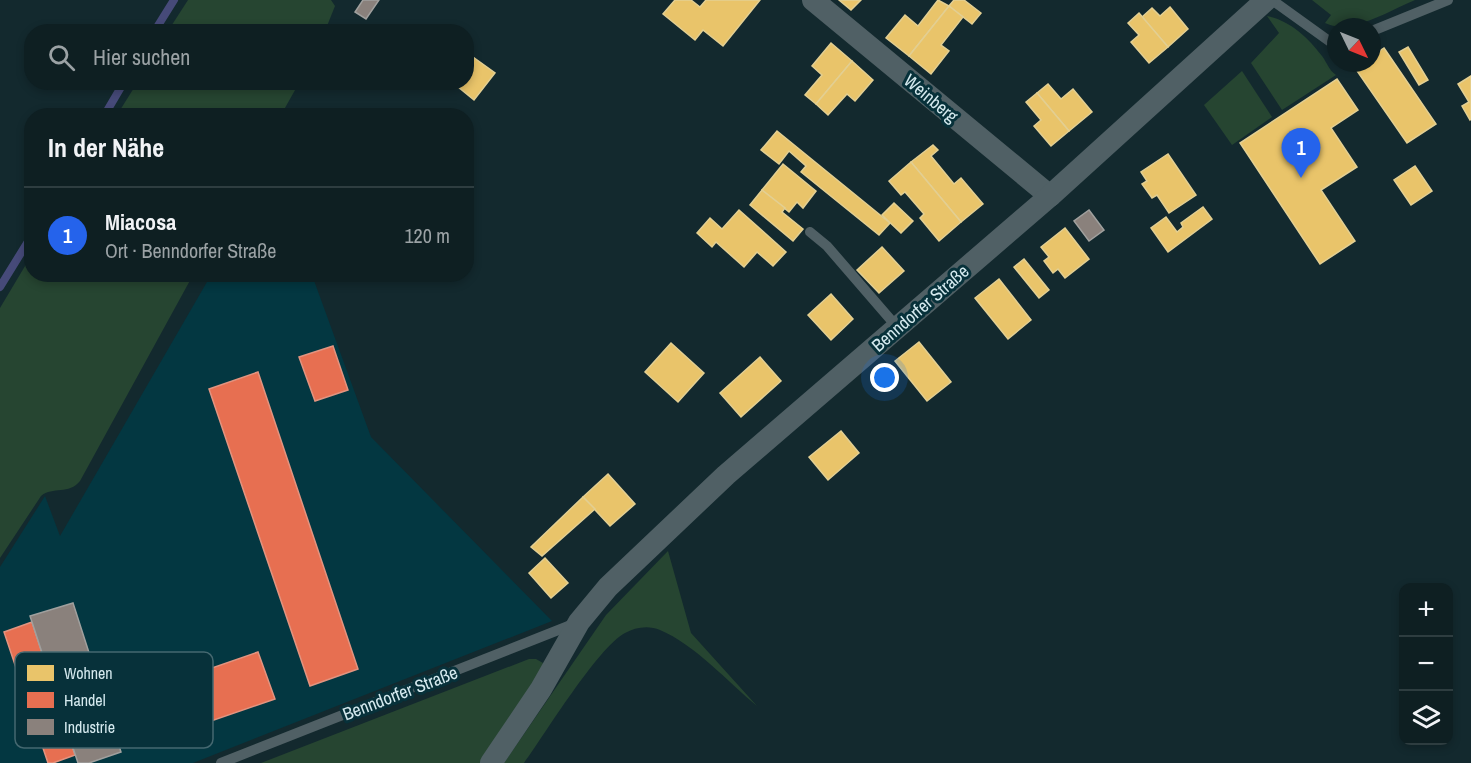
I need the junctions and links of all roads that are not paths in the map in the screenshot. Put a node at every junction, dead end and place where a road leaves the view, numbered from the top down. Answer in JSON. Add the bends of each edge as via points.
{"nodes":[{"id":1,"x":813,"y":0,"type":"edge"},
{"id":2,"x":1266,"y":0,"type":"edge"},
{"id":3,"x":1272,"y":0,"type":"edge"},
{"id":4,"x":1448,"y":0,"type":"edge"},
{"id":5,"x":1381,"y":27,"type":"edge"},
{"id":6,"x":1327,"y":40,"type":"edge"},
{"id":7,"x":1050,"y":196,"type":"junction"},
{"id":8,"x":810,"y":232,"type":"dead end"},
{"id":9,"x":897,"y":327,"type":"junction"},
{"id":10,"x":579,"y":622,"type":"junction"},
{"id":11,"x":220,"y":763,"type":"edge"},
{"id":12,"x":491,"y":763,"type":"edge"}],
"edges":[{"from":1,"to":7,"type":"street","name":"Weinberg"},
{"from":2,"to":7,"type":"street","name":"Benndorfer Straße"},
{"from":3,"to":6,"type":"lane"},
{"from":4,"to":5,"type":"lane"},
{"from":7,"to":9,"type":"street","name":"Benndorfer Straße"},
{"from":8,"to":9,"type":"lane","via":[[827,246]]},
{"from":9,"to":10,"type":"street","name":"Benndorfer Straße","via":[[726,475],[608,587]]},
{"from":10,"to":11,"type":"lane","name":"Benndorfer Straße"},
{"from":10,"to":12,"type":"street","name":"Benndorfer Straße","via":[[541,689]]}]}
